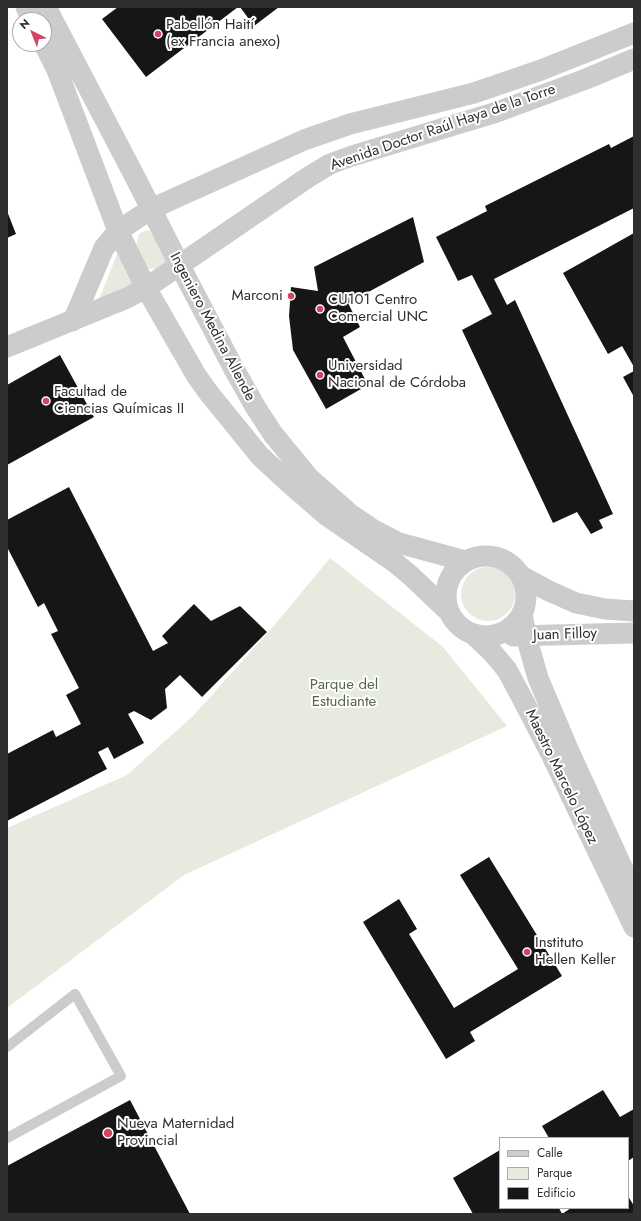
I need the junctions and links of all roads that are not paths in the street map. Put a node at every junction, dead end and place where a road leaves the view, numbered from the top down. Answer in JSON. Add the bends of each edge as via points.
{"nodes":[{"id":1,"x":46,"y":7,"type":"edge"},
{"id":2,"x":634,"y":32,"type":"edge"},
{"id":3,"x":48,"y":52,"type":"edge"},
{"id":4,"x":634,"y":59,"type":"edge"},
{"id":5,"x":151,"y":210,"type":"junction"},
{"id":6,"x":118,"y":231,"type":"junction"},
{"id":7,"x":180,"y":266,"type":"junction"},
{"id":8,"x":146,"y":288,"type":"junction"},
{"id":9,"x":73,"y":321,"type":"junction"},
{"id":10,"x":7,"y":347,"type":"edge"},
{"id":11,"x":465,"y":561,"type":"junction"},
{"id":12,"x":521,"y":576,"type":"junction"},
{"id":13,"x":448,"y":611,"type":"junction"},
{"id":14,"x":634,"y":611,"type":"edge"},
{"id":15,"x":522,"y":614,"type":"junction"},
{"id":16,"x":634,"y":633,"type":"edge"},
{"id":17,"x":474,"y":635,"type":"junction"},
{"id":18,"x":496,"y":635,"type":"junction"},
{"id":19,"x":526,"y":636,"type":"junction"},
{"id":20,"x":634,"y":893,"type":"edge"},
{"id":21,"x":634,"y":928,"type":"edge"},
{"id":22,"x":7,"y":1048,"type":"edge"},
{"id":23,"x":7,"y":1138,"type":"edge"}],
"edges":[{"from":1,"to":5,"type":"street","name":"Ingeniero Medina Allende"},
{"from":2,"to":5,"type":"street","name":"Avenida Doctor Raúl Haya de la Torre","via":[[540,70],[474,93],[350,124],[304,140]]},
{"from":3,"to":6,"type":"street","name":"Ingeniero Medina Allende","via":[[60,77]]},
{"from":4,"to":7,"type":"street","name":"Avenida Doctor Raúl Haya de la Torre","via":[[497,112],[330,164]]},
{"from":5,"to":6,"type":"street","name":"Avenida Doctor Raúl Haya de la Torre"},
{"from":5,"to":7,"type":"street","name":"Ingeniero Medina Allende"},
{"from":6,"to":8,"type":"street","name":"Ingeniero Medina Allende"},
{"from":6,"to":9,"type":"street","name":"Avenida Doctor Raúl Haya de la Torre","via":[[104,248]]},
{"from":7,"to":8,"type":"street","name":"Avenida Doctor Raúl Haya de la Torre"},
{"from":7,"to":11,"type":"street","name":"Ingeniero Medina Allende","via":[[256,408],[273,434],[309,478],[350,514],[398,543]]},
{"from":8,"to":9,"type":"street","name":"Avenida Doctor Raúl Haya de la Torre"},
{"from":8,"to":13,"type":"street","name":"Ingeniero Medina Allende","via":[[196,375],[224,414],[260,456],[326,515],[410,575]]},
{"from":9,"to":10,"type":"street","name":"Avenida Doctor Raúl Haya de la Torre"},
{"from":11,"to":12,"type":"street","via":[[475,557],[496,557],[506,561]]},
{"from":11,"to":13,"type":"street","via":[[456,568],[446,589]]},
{"from":12,"to":14,"type":"street","name":"Juan Filloy","via":[[576,603]]},
{"from":12,"to":15,"type":"street","via":[[526,595]]},
{"from":13,"to":17,"type":"street","via":[[459,626]]},
{"from":15,"to":18,"type":"street","via":[[511,627]]},
{"from":15,"to":19,"type":"street","name":"Maestro Marcelo López"},
{"from":16,"to":19,"type":"street","name":"Juan Filloy"},
{"from":17,"to":18,"type":"street"},
{"from":17,"to":21,"type":"street","name":"Maestro Marcelo López","via":[[507,670],[551,754]]},
{"from":18,"to":19,"type":"street","name":"Juan Filloy"},
{"from":19,"to":20,"type":"street","name":"Maestro Marcelo López","via":[[538,678]]},
{"from":22,"to":23,"type":"lane","via":[[74,994],[121,1076]]}]}
